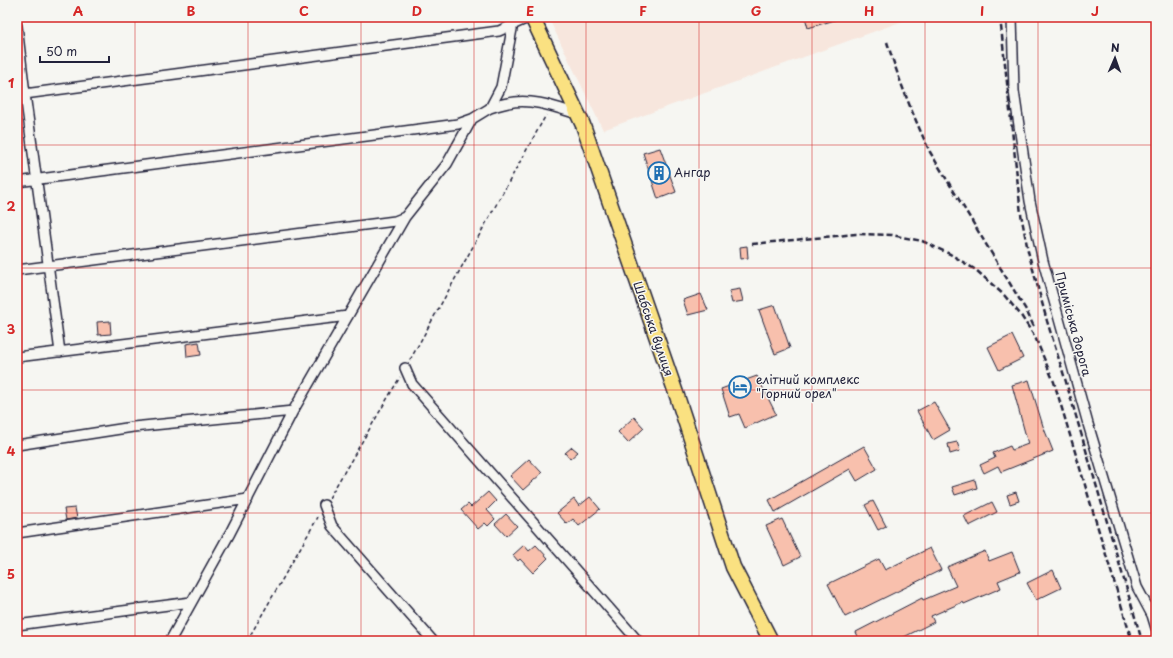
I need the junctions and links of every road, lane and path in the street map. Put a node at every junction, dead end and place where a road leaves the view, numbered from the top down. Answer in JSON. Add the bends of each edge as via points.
{"nodes":[{"id":1,"x":531,"y":17,"type":"edge"},
{"id":2,"x":1012,"y":17,"type":"edge"},
{"id":3,"x":513,"y":24,"type":"junction"},
{"id":4,"x":17,"y":26,"type":"edge"},
{"id":5,"x":21,"y":95,"type":"edge"},
{"id":6,"x":490,"y":108,"type":"junction"},
{"id":7,"x":577,"y":114,"type":"junction"},
{"id":8,"x":472,"y":119,"type":"junction"},
{"id":9,"x":37,"y":180,"type":"junction"},
{"id":10,"x":17,"y":182,"type":"edge"},
{"id":11,"x":406,"y":217,"type":"junction"},
{"id":12,"x":49,"y":266,"type":"junction"},
{"id":13,"x":17,"y":270,"type":"edge"},
{"id":14,"x":348,"y":316,"type":"junction"},
{"id":15,"x":60,"y":352,"type":"junction"},
{"id":16,"x":17,"y":357,"type":"edge"},
{"id":17,"x":405,"y":368,"type":"dead end"},
{"id":18,"x":293,"y":411,"type":"junction"},
{"id":19,"x":17,"y":445,"type":"edge"},
{"id":20,"x":248,"y":499,"type":"junction"},
{"id":21,"x":324,"y":505,"type":"dead end"},
{"id":22,"x":17,"y":533,"type":"edge"},
{"id":23,"x":191,"y":602,"type":"junction"},
{"id":24,"x":17,"y":625,"type":"edge"},
{"id":25,"x":1156,"y":628,"type":"edge"},
{"id":26,"x":170,"y":641,"type":"edge"},
{"id":27,"x":433,"y":641,"type":"edge"},
{"id":28,"x":638,"y":641,"type":"edge"},
{"id":29,"x":771,"y":641,"type":"edge"}],
"edges":[{"from":1,"to":3,"type":"street"},
{"from":1,"to":7,"type":"main road","name":"Шабська вулиця"},
{"from":2,"to":25,"type":"street","name":"Приміська дорога","via":[[1014,91],[1030,201],[1043,261],[1137,587]]},
{"from":3,"to":5,"type":"street","via":[[499,31]]},
{"from":3,"to":6,"type":"street","via":[[501,87]]},
{"from":4,"to":5,"type":"street"},
{"from":5,"to":9,"type":"street"},
{"from":6,"to":7,"type":"street","via":[[523,101]]},
{"from":6,"to":8,"type":"street"},
{"from":7,"to":29,"type":"main road","name":"Шабська вулиця","via":[[674,388],[733,567]]},
{"from":8,"to":9,"type":"street","via":[[458,124]]},
{"from":8,"to":11,"type":"street","via":[[447,164]]},
{"from":9,"to":10,"type":"street"},
{"from":9,"to":12,"type":"street"},
{"from":11,"to":12,"type":"street","via":[[395,221]]},
{"from":11,"to":14,"type":"street"},
{"from":12,"to":13,"type":"street"},
{"from":12,"to":15,"type":"street"},
{"from":14,"to":15,"type":"street"},
{"from":14,"to":18,"type":"street"},
{"from":15,"to":16,"type":"street"},
{"from":17,"to":28,"type":"street","via":[[412,384]]},
{"from":18,"to":19,"type":"street","via":[[133,428]]},
{"from":18,"to":20,"type":"street"},
{"from":20,"to":22,"type":"street"},
{"from":20,"to":23,"type":"street"},
{"from":21,"to":27,"type":"street","via":[[332,526]]},
{"from":23,"to":24,"type":"street"},
{"from":23,"to":26,"type":"street"}]}
